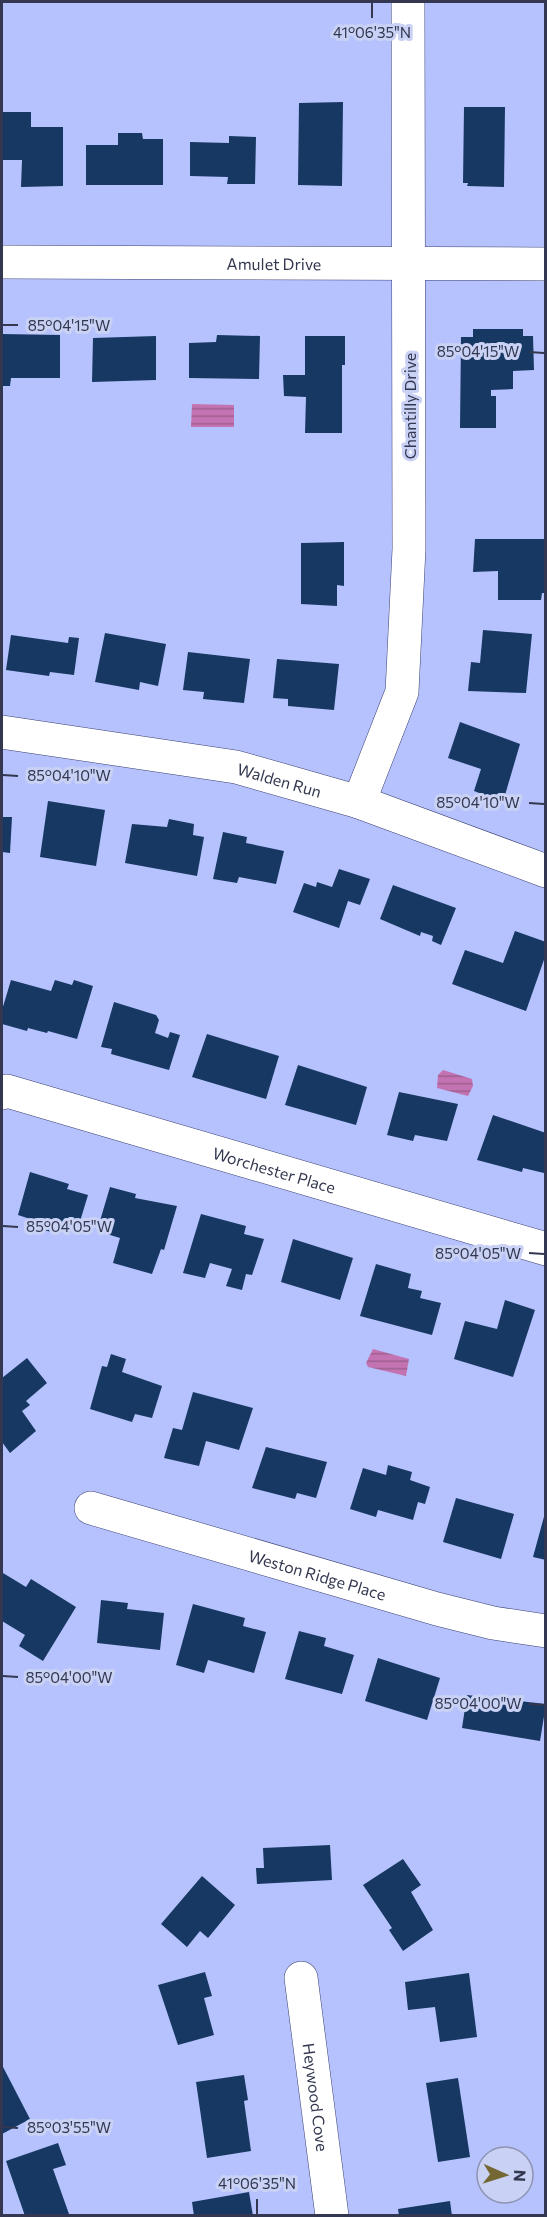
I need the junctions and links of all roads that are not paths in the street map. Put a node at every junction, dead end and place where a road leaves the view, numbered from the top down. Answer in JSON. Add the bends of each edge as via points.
{"nodes":[{"id":1,"x":408,"y":2,"type":"edge"},
{"id":2,"x":2,"y":262,"type":"edge"},
{"id":3,"x":546,"y":264,"type":"edge"},
{"id":4,"x":408,"y":265,"type":"junction"},
{"id":5,"x":2,"y":732,"type":"edge"},
{"id":6,"x":359,"y":802,"type":"junction"},
{"id":7,"x":546,"y":871,"type":"edge"},
{"id":8,"x":2,"y":1093,"type":"edge"},
{"id":9,"x":546,"y":1249,"type":"edge"},
{"id":10,"x":91,"y":1508,"type":"dead end"},
{"id":11,"x":546,"y":1630,"type":"edge"},
{"id":12,"x":301,"y":1978,"type":"dead end"},
{"id":13,"x":332,"y":2216,"type":"edge"}],
"edges":[{"from":1,"to":4,"type":"street","name":"Chantilly Drive"},
{"from":2,"to":4,"type":"street","name":"Amulet Drive"},
{"from":3,"to":4,"type":"street","name":"Amulet Drive"},
{"from":4,"to":6,"type":"street","name":"Chantilly Drive","via":[[409,549],[402,692]]},
{"from":5,"to":6,"type":"street","name":"Walden Run","via":[[236,767]]},
{"from":6,"to":7,"type":"street","name":"Walden Run"},
{"from":8,"to":9,"type":"street","name":"Worchester Place","via":[[7,1091]]},
{"from":10,"to":11,"type":"street","name":"Weston Ridge Place","via":[[437,1609],[493,1623]]},
{"from":12,"to":13,"type":"street","name":"Heywood Cove"}]}
